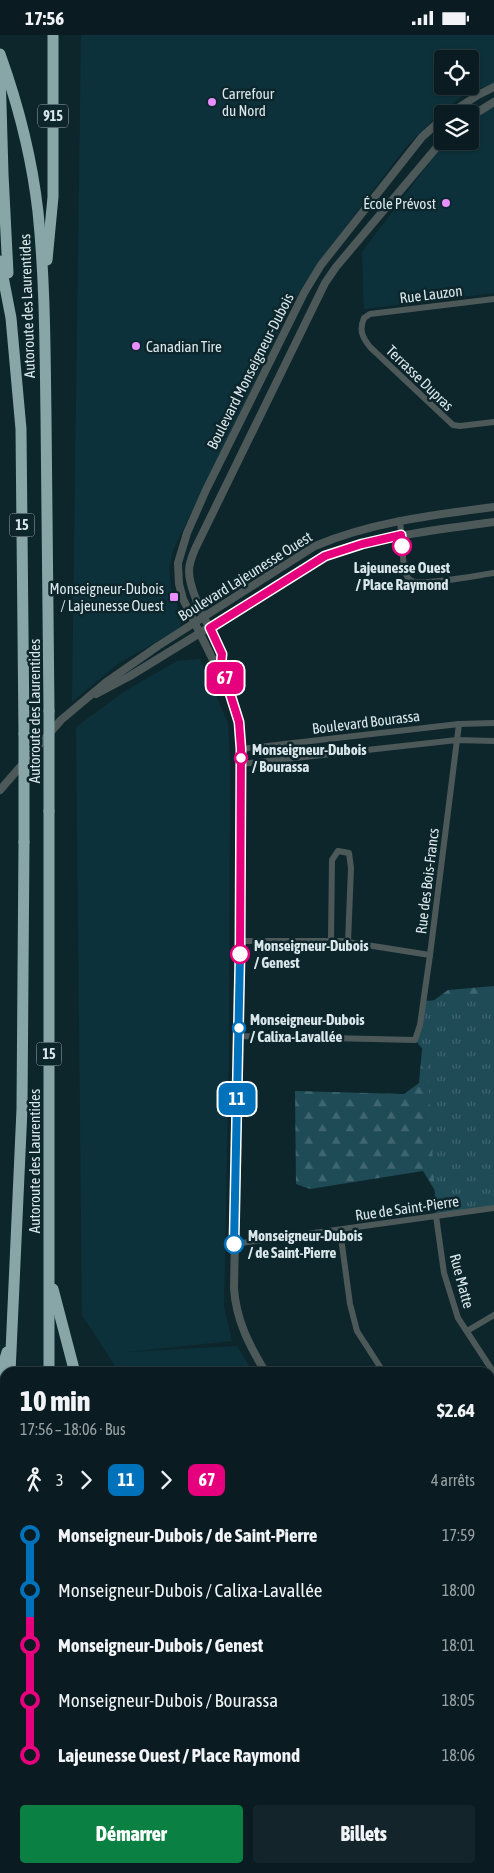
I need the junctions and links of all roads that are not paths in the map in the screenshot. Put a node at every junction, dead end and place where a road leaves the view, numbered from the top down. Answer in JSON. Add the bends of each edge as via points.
{"nodes":[{"id":1,"x":53,"y":35,"type":"edge"},
{"id":2,"x":0,"y":54,"type":"edge"},
{"id":3,"x":0,"y":70,"type":"edge"},
{"id":4,"x":494,"y":87,"type":"edge"},
{"id":5,"x":494,"y":102,"type":"edge"},
{"id":6,"x":463,"y":105,"type":"edge"},
{"id":7,"x":479,"y":111,"type":"edge"},
{"id":8,"x":434,"y":126,"type":"edge"},
{"id":9,"x":434,"y":150,"type":"edge"},
{"id":10,"x":0,"y":261,"type":"edge"},
{"id":11,"x":494,"y":299,"type":"edge"},
{"id":12,"x":43,"y":307,"type":"junction"},
{"id":13,"x":370,"y":314,"type":"joint"},
{"id":14,"x":11,"y":317,"type":"junction"},
{"id":15,"x":494,"y":422,"type":"edge"},
{"id":16,"x":494,"y":507,"type":"edge"},
{"id":17,"x":400,"y":520,"type":"junction"},
{"id":18,"x":494,"y":523,"type":"edge"},
{"id":19,"x":401,"y":535,"type":"junction"},
{"id":20,"x":494,"y":573,"type":"edge"},
{"id":21,"x":205,"y":617,"type":"junction"},
{"id":22,"x":195,"y":624,"type":"junction"},
{"id":23,"x":210,"y":628,"type":"junction"},
{"id":24,"x":200,"y":634,"type":"junction"},
{"id":25,"x":221,"y":665,"type":"junction"},
{"id":26,"x":88,"y":698,"type":"junction"},
{"id":27,"x":494,"y":723,"type":"edge"},
{"id":28,"x":459,"y":724,"type":"junction"},
{"id":29,"x":457,"y":740,"type":"junction"},
{"id":30,"x":494,"y":741,"type":"edge"},
{"id":31,"x":241,"y":749,"type":"junction"},
{"id":32,"x":241,"y":764,"type":"junction"},
{"id":33,"x":0,"y":790,"type":"edge"},
{"id":34,"x":241,"y":941,"type":"junction"},
{"id":35,"x":331,"y":941,"type":"junction"},
{"id":36,"x":348,"y":942,"type":"junction"},
{"id":37,"x":430,"y":955,"type":"junction"},
{"id":38,"x":238,"y":1036,"type":"junction"},
{"id":39,"x":494,"y":1208,"type":"edge"},
{"id":40,"x":436,"y":1216,"type":"junction"},
{"id":41,"x":340,"y":1230,"type":"junction"},
{"id":42,"x":234,"y":1244,"type":"junction"},
{"id":43,"x":48,"y":1273,"type":"junction"},
{"id":44,"x":494,"y":1315,"type":"edge"},
{"id":45,"x":467,"y":1331,"type":"junction"},
{"id":46,"x":12,"y":1333,"type":"junction"},
{"id":47,"x":3,"y":1367,"type":"edge"},
{"id":48,"x":10,"y":1367,"type":"edge"},
{"id":49,"x":49,"y":1367,"type":"edge"},
{"id":50,"x":73,"y":1367,"type":"edge"},
{"id":51,"x":263,"y":1367,"type":"edge"},
{"id":52,"x":380,"y":1367,"type":"edge"},
{"id":53,"x":490,"y":1367,"type":"edge"}],
"edges":[{"from":1,"to":12,"type":"highway","number":"915","via":[[52,197]]},
{"from":2,"to":12,"type":"highway","name":"Autoroute des Laurentides","number":"15","via":[[26,147],[36,201]]},
{"from":3,"to":14,"type":"highway"},
{"from":4,"to":6,"type":"street"},
{"from":5,"to":7,"type":"street"},
{"from":8,"to":22,"type":"street","name":"Boulevard Monseigneur-Dubois","via":[[321,265],[206,490],[178,563],[179,585]]},
{"from":9,"to":21,"type":"street","name":"Boulevard Monseigneur-Dubois","via":[[336,267],[312,307],[190,561],[191,586]]},
{"from":10,"to":14,"type":"highway","name":"Autoroute des Laurentides","number":"15"},
{"from":11,"to":13,"type":"street","name":"Rue Lauzon"},
{"from":12,"to":43,"type":"highway","name":"Autoroute des Laurentides","number":"15","bridge":true,"via":[[49,711]]},
{"from":13,"to":15,"type":"street","name":"Terrasse Dupras","via":[[361,324],[363,339],[446,420],[460,426]]},
{"from":14,"to":46,"type":"highway","name":"Autoroute des Laurentides","number":"15","bridge":true,"via":[[22,462],[24,734],[22,1109]]},
{"from":16,"to":17,"type":"street","name":"Boulevard Lajeunesse Ouest"},
{"from":17,"to":19,"type":"street"},
{"from":17,"to":21,"type":"street","name":"Boulevard Lajeunesse Ouest","via":[[314,546]]},
{"from":18,"to":19,"type":"street","name":"Boulevard Lajeunesse Ouest"},
{"from":19,"to":20,"type":"street","via":[[404,569],[410,580],[422,583]]},
{"from":19,"to":23,"type":"street","name":"Boulevard Lajeunesse Ouest","via":[[325,556]]},
{"from":21,"to":22,"type":"street","name":"Boulevard Lajeunesse Ouest"},
{"from":21,"to":23,"type":"street","name":"Boulevard Monseigneur-Dubois"},
{"from":22,"to":24,"type":"street","name":"Boulevard Monseigneur-Dubois"},
{"from":22,"to":26,"type":"street","name":"Boulevard Lajeunesse Ouest","via":[[125,669]]},
{"from":23,"to":24,"type":"street","name":"Boulevard Lajeunesse Ouest"},
{"from":23,"to":25,"type":"street","name":"Boulevard Monseigneur-Dubois","via":[[222,654]]},
{"from":24,"to":25,"type":"street","name":"Boulevard Monseigneur-Dubois","via":[[212,658]]},
{"from":24,"to":26,"type":"street","name":"Boulevard Lajeunesse Ouest"},
{"from":25,"to":31,"type":"street","name":"Boulevard Monseigneur-Dubois","via":[[239,722]]},
{"from":26,"to":33,"type":"street","name":"Boulevard Lajeunesse Ouest","via":[[61,720]]},
{"from":27,"to":28,"type":"street","name":"Boulevard Bourassa"},
{"from":28,"to":29,"type":"street","name":"Rue des Bois-Francs"},
{"from":28,"to":31,"type":"street","name":"Boulevard Bourassa"},
{"from":29,"to":30,"type":"street","name":"Boulevard Bourassa"},
{"from":29,"to":32,"type":"street","name":"Boulevard Bourassa"},
{"from":29,"to":37,"type":"street","name":"Rue des Bois-Francs"},
{"from":31,"to":32,"type":"street","name":"Boulevard Monseigneur-Dubois"},
{"from":32,"to":34,"type":"street","name":"Boulevard Monseigneur-Dubois"},
{"from":34,"to":35,"type":"street"},
{"from":34,"to":38,"type":"street","name":"Boulevard Monseigneur-Dubois"},
{"from":35,"to":36,"type":"street"},
{"from":35,"to":36,"type":"street","via":[[332,860],[338,851],[349,853]]},
{"from":36,"to":37,"type":"street"},
{"from":37,"to":38,"type":"street","name":"Rue des Bois-Francs","via":[[420,1025],[414,1040]]},
{"from":38,"to":42,"type":"street","name":"Boulevard Monseigneur-Dubois"},
{"from":39,"to":40,"type":"street","name":"Rue de Saint-Pierre"},
{"from":40,"to":41,"type":"street","name":"Rue de Saint-Pierre"},
{"from":40,"to":45,"type":"street","name":"Rue Matte","via":[[444,1273],[458,1318]]},
{"from":41,"to":42,"type":"street","name":"Rue de Saint-Pierre"},
{"from":41,"to":52,"type":"street","via":[[350,1305],[357,1331]]},
{"from":42,"to":51,"type":"street","name":"Boulevard Monseigneur-Dubois","via":[[236,1310]]},
{"from":43,"to":49,"type":"highway","name":"Autoroute des Laurentides","number":"15"},
{"from":43,"to":50,"type":"highway"},
{"from":44,"to":45,"type":"street"},
{"from":45,"to":53,"type":"street","name":"Rue Matte"},
{"from":46,"to":47,"type":"highway"},
{"from":46,"to":48,"type":"highway","name":"Autoroute des Laurentides","number":"15"}]}
